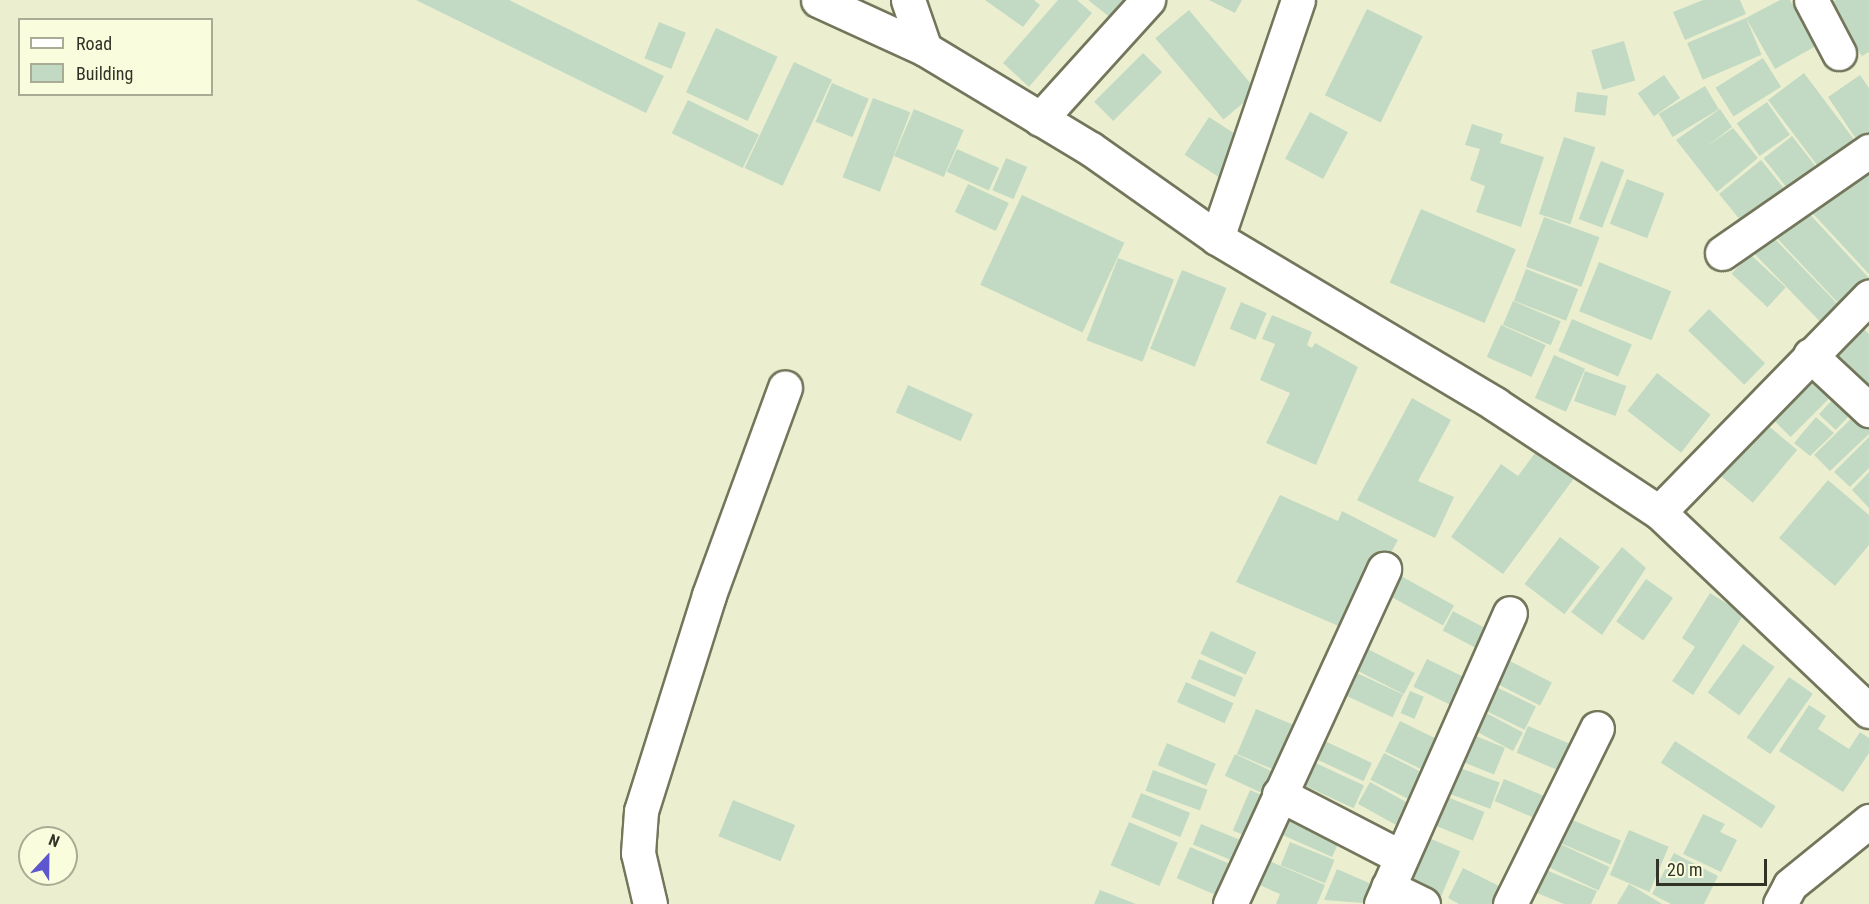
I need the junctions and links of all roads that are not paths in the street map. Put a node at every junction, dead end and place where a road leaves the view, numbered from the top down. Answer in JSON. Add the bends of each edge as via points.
{"nodes":[{"id":1,"x":818,"y":0,"type":"edge"},
{"id":2,"x":908,"y":0,"type":"edge"},
{"id":3,"x":1148,"y":0,"type":"edge"},
{"id":4,"x":1298,"y":0,"type":"edge"},
{"id":5,"x":1811,"y":0,"type":"edge"},
{"id":6,"x":925,"y":49,"type":"junction"},
{"id":7,"x":1839,"y":53,"type":"dead end"},
{"id":8,"x":1040,"y":119,"type":"junction"},
{"id":9,"x":1869,"y":151,"type":"edge"},
{"id":10,"x":1217,"y":238,"type":"junction"},
{"id":11,"x":1722,"y":253,"type":"dead end"},
{"id":12,"x":1869,"y":297,"type":"edge"},
{"id":13,"x":1810,"y":355,"type":"junction"},
{"id":14,"x":785,"y":387,"type":"dead end"},
{"id":15,"x":1869,"y":410,"type":"edge"},
{"id":16,"x":1659,"y":512,"type":"junction"},
{"id":17,"x":1384,"y":569,"type":"dead end"},
{"id":18,"x":1510,"y":613,"type":"dead end"},
{"id":19,"x":1869,"y":711,"type":"edge"},
{"id":20,"x":1597,"y":728,"type":"dead end"},
{"id":21,"x":1279,"y":794,"type":"junction"},
{"id":22,"x":1869,"y":821,"type":"edge"},
{"id":23,"x":1401,"y":857,"type":"junction"},
{"id":24,"x":1384,"y":896,"type":"edge"},
{"id":25,"x":650,"y":904,"type":"edge"},
{"id":26,"x":1230,"y":904,"type":"edge"},
{"id":27,"x":1423,"y":904,"type":"edge"},
{"id":28,"x":1510,"y":904,"type":"edge"},
{"id":29,"x":1780,"y":904,"type":"edge"}],
"edges":[{"from":1,"to":6,"type":"street"},
{"from":2,"to":6,"type":"street"},
{"from":3,"to":8,"type":"street"},
{"from":4,"to":10,"type":"street"},
{"from":5,"to":7,"type":"street"},
{"from":6,"to":8,"type":"street"},
{"from":8,"to":10,"type":"street"},
{"from":9,"to":11,"type":"street"},
{"from":10,"to":16,"type":"street","via":[[1495,404]]},
{"from":12,"to":13,"type":"street"},
{"from":13,"to":15,"type":"street"},
{"from":13,"to":16,"type":"street"},
{"from":14,"to":25,"type":"street","via":[[709,595],[642,811],[638,853]]},
{"from":16,"to":19,"type":"street"},
{"from":17,"to":21,"type":"street"},
{"from":18,"to":23,"type":"street"},
{"from":20,"to":28,"type":"street"},
{"from":21,"to":23,"type":"street"},
{"from":21,"to":26,"type":"street"},
{"from":22,"to":29,"type":"street","via":[[1790,885]]},
{"from":23,"to":24,"type":"street"},
{"from":24,"to":27,"type":"street"}]}
